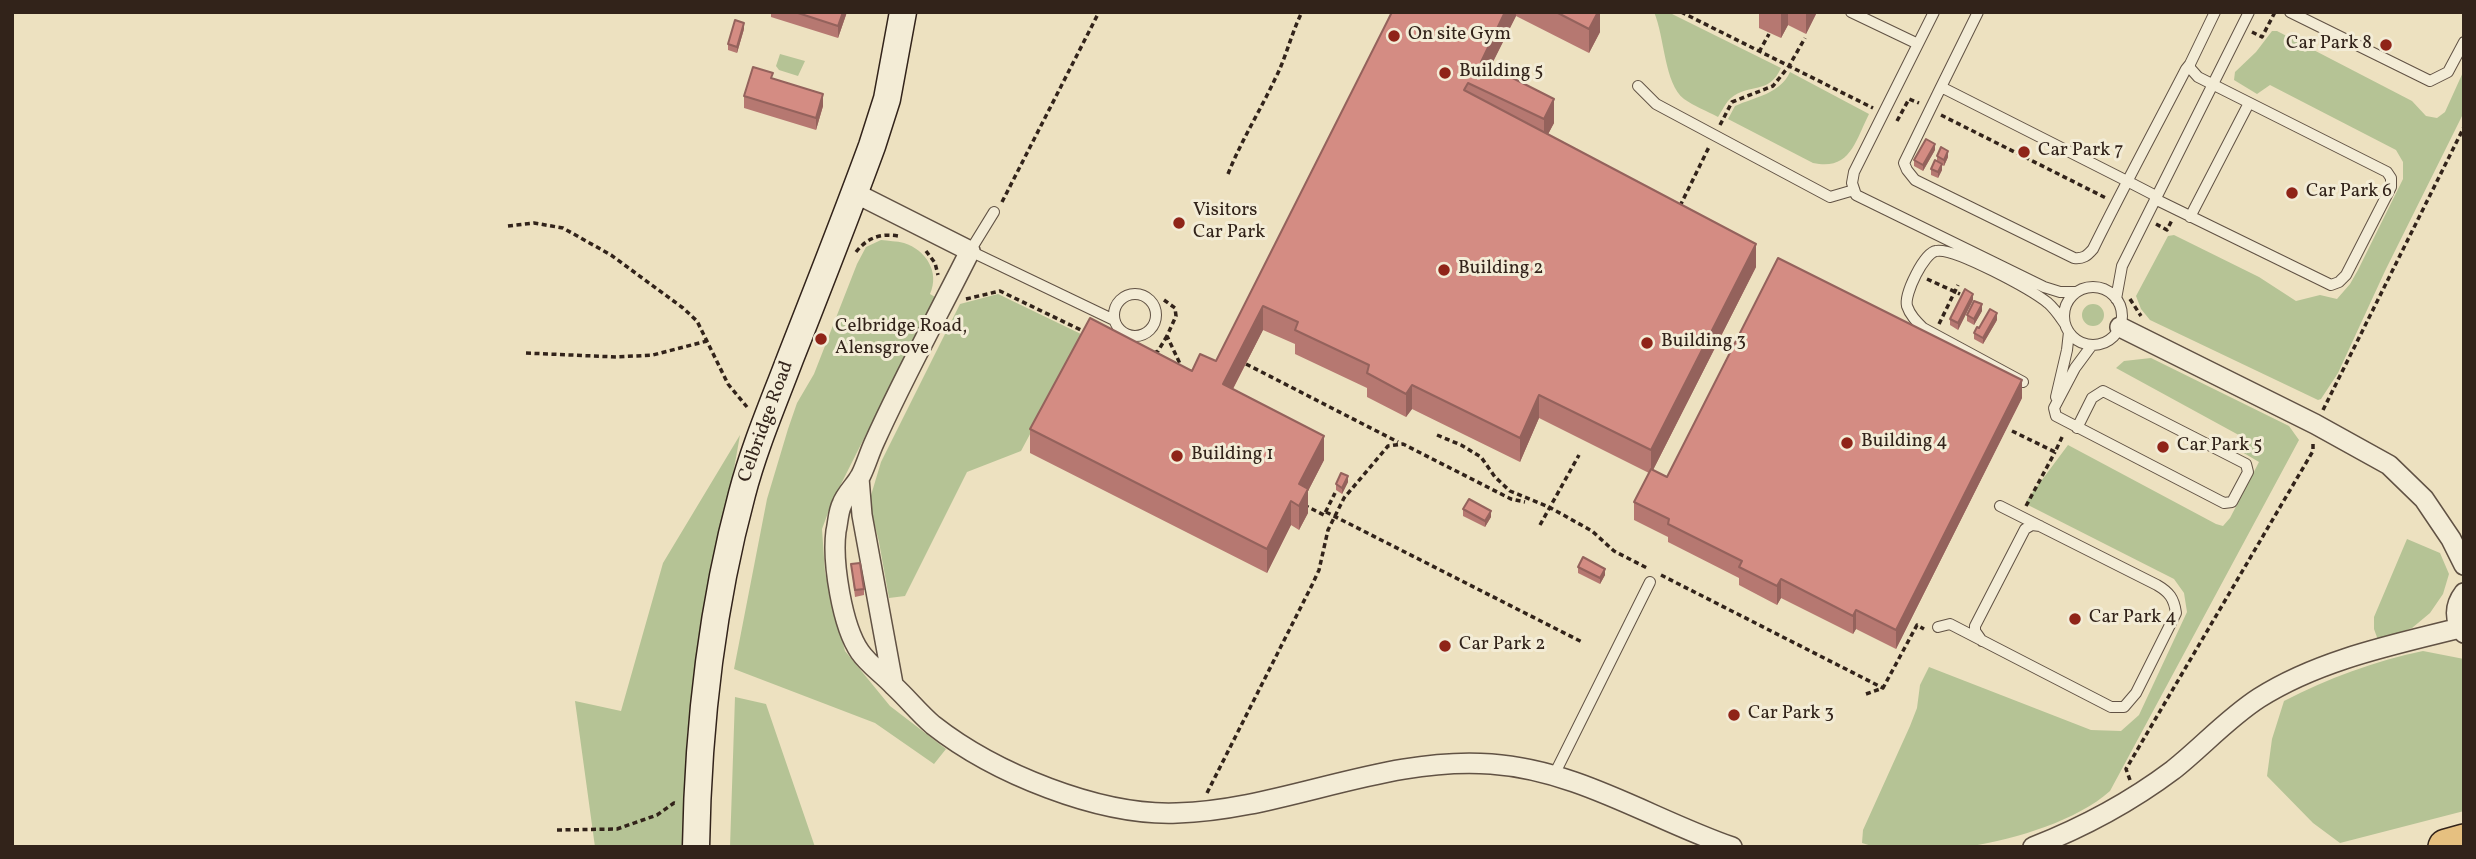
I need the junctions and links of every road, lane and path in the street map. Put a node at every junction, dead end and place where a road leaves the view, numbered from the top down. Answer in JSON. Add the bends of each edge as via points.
{"nodes":[{"id":1,"x":903,"y":12,"type":"edge"},
{"id":2,"x":1099,"y":12,"type":"edge"},
{"id":3,"x":1302,"y":12,"type":"edge"},
{"id":4,"x":1681,"y":12,"type":"edge"},
{"id":5,"x":1851,"y":12,"type":"edge"},
{"id":6,"x":1934,"y":12,"type":"edge"},
{"id":7,"x":1978,"y":12,"type":"edge"},
{"id":8,"x":2215,"y":12,"type":"edge"},
{"id":9,"x":2249,"y":12,"type":"edge"},
{"id":10,"x":2290,"y":12,"type":"edge"},
{"id":11,"x":1769,"y":34,"type":"dead end"},
{"id":12,"x":1805,"y":38,"type":"dead end"},
{"id":13,"x":2464,"y":42,"type":"edge"},
{"id":14,"x":1918,"y":44,"type":"junction"},
{"id":15,"x":1759,"y":52,"type":"junction"},
{"id":16,"x":2190,"y":64,"type":"junction"},
{"id":17,"x":1789,"y":66,"type":"junction"},
{"id":18,"x":2212,"y":85,"type":"junction"},
{"id":19,"x":1638,"y":86,"type":"dead end"},
{"id":20,"x":1941,"y":87,"type":"junction"},
{"id":21,"x":2249,"y":103,"type":"junction"},
{"id":22,"x":1883,"y":114,"type":"junction"},
{"id":23,"x":2464,"y":127,"type":"edge"},
{"id":24,"x":1918,"y":132,"type":"junction"},
{"id":25,"x":1715,"y":134,"type":"junction"},
{"id":26,"x":1228,"y":174,"type":"dead end"},
{"id":27,"x":2127,"y":181,"type":"junction"},
{"id":28,"x":1854,"y":190,"type":"junction"},
{"id":29,"x":855,"y":193,"type":"junction"},
{"id":30,"x":2156,"y":197,"type":"junction"},
{"id":31,"x":1677,"y":211,"type":"edge"},
{"id":32,"x":994,"y":212,"type":"joint"},
{"id":33,"x":2190,"y":217,"type":"junction"},
{"id":34,"x":508,"y":226,"type":"dead end"},
{"id":35,"x":908,"y":241,"type":"dead end"},
{"id":36,"x":919,"y":246,"type":"dead end"},
{"id":37,"x":970,"y":251,"type":"junction"},
{"id":38,"x":856,"y":253,"type":"dead end"},
{"id":39,"x":1917,"y":274,"type":"junction"},
{"id":40,"x":1958,"y":285,"type":"dead end"},
{"id":41,"x":2077,"y":292,"type":"junction"},
{"id":42,"x":949,"y":293,"type":"junction"},
{"id":43,"x":1957,"y":293,"type":"junction"},
{"id":44,"x":2116,"y":299,"type":"junction"},
{"id":45,"x":1164,"y":300,"type":"dead end"},
{"id":46,"x":1114,"y":320,"type":"junction"},
{"id":47,"x":1090,"y":326,"type":"edge"},
{"id":48,"x":2120,"y":327,"type":"junction"},
{"id":49,"x":2067,"y":328,"type":"junction"},
{"id":50,"x":1934,"y":334,"type":"junction"},
{"id":51,"x":1167,"y":336,"type":"junction"},
{"id":52,"x":707,"y":341,"type":"junction"},
{"id":53,"x":2092,"y":345,"type":"junction"},
{"id":54,"x":526,"y":352,"type":"dead end"},
{"id":55,"x":1148,"y":354,"type":"edge"},
{"id":56,"x":1245,"y":364,"type":"edge"},
{"id":57,"x":1185,"y":376,"type":"edge"},
{"id":58,"x":2023,"y":382,"type":"edge"},
{"id":59,"x":2054,"y":408,"type":"junction"},
{"id":60,"x":2315,"y":424,"type":"junction"},
{"id":61,"x":2073,"y":425,"type":"junction"},
{"id":62,"x":2012,"y":431,"type":"dead end"},
{"id":63,"x":762,"y":432,"type":"junction"},
{"id":64,"x":1437,"y":435,"type":"dead end"},
{"id":65,"x":1403,"y":444,"type":"junction"},
{"id":66,"x":2054,"y":452,"type":"junction"},
{"id":67,"x":1579,"y":455,"type":"dead end"},
{"id":68,"x":859,"y":478,"type":"junction"},
{"id":69,"x":1335,"y":493,"type":"dead end"},
{"id":70,"x":1525,"y":502,"type":"dead end"},
{"id":71,"x":1303,"y":504,"type":"edge"},
{"id":72,"x":2000,"y":506,"type":"dead end"},
{"id":73,"x":2026,"y":507,"type":"dead end"},
{"id":74,"x":1549,"y":508,"type":"junction"},
{"id":75,"x":1326,"y":512,"type":"junction"},
{"id":76,"x":1336,"y":516,"type":"junction"},
{"id":77,"x":1540,"y":525,"type":"dead end"},
{"id":78,"x":2041,"y":526,"type":"junction"},
{"id":79,"x":2464,"y":565,"type":"edge"},
{"id":80,"x":1650,"y":582,"type":"dead end"},
{"id":81,"x":2464,"y":593,"type":"edge"},
{"id":82,"x":1938,"y":627,"type":"dead end"},
{"id":83,"x":1926,"y":630,"type":"dead end"},
{"id":84,"x":2462,"y":630,"type":"edge"},
{"id":85,"x":1582,"y":642,"type":"dead end"},
{"id":86,"x":1983,"y":642,"type":"junction"},
{"id":87,"x":893,"y":684,"type":"junction"},
{"id":88,"x":1883,"y":688,"type":"junction"},
{"id":89,"x":1866,"y":694,"type":"dead end"},
{"id":90,"x":1554,"y":775,"type":"junction"},
{"id":91,"x":2137,"y":796,"type":"junction"},
{"id":92,"x":697,"y":806,"type":"junction"},
{"id":93,"x":1204,"y":812,"type":"junction"},
{"id":94,"x":557,"y":830,"type":"dead end"},
{"id":95,"x":2464,"y":842,"type":"edge"},
{"id":96,"x":696,"y":847,"type":"edge"},
{"id":97,"x":1732,"y":847,"type":"edge"},
{"id":98,"x":2033,"y":847,"type":"edge"},
{"id":99,"x":2446,"y":847,"type":"edge"}],
"edges":[{"from":1,"to":29,"type":"main road","name":"Celbridge Road","via":[[887,99]]},
{"from":2,"to":32,"type":"path"},
{"from":3,"to":26,"type":"path"},
{"from":4,"to":15,"type":"path"},
{"from":5,"to":14,"type":"lane"},
{"from":6,"to":14,"type":"lane"},
{"from":7,"to":20,"type":"lane"},
{"from":8,"to":16,"type":"lane"},
{"from":9,"to":18,"type":"lane"},
{"from":10,"to":13,"type":"lane","via":[[2430,81],[2448,72]]},
{"from":11,"to":15,"type":"path"},
{"from":12,"to":17,"type":"path"},
{"from":14,"to":22,"type":"lane"},
{"from":15,"to":17,"type":"path"},
{"from":16,"to":18,"type":"lane","via":[[2198,77]]},
{"from":16,"to":27,"type":"lane"},
{"from":17,"to":22,"type":"path"},
{"from":17,"to":25,"type":"path","via":[[1773,86],[1732,102]]},
{"from":18,"to":21,"type":"lane"},
{"from":18,"to":30,"type":"lane"},
{"from":19,"to":25,"type":"lane","via":[[1656,104]]},
{"from":20,"to":24,"type":"lane"},
{"from":20,"to":27,"type":"lane"},
{"from":21,"to":33,"type":"lane"},
{"from":21,"to":33,"type":"lane","via":[[2386,172],[2392,183],[2346,275],[2332,285]]},
{"from":22,"to":24,"type":"path"},
{"from":22,"to":28,"type":"lane","via":[[1854,172]]},
{"from":23,"to":60,"type":"path"},
{"from":24,"to":27,"type":"lane","via":[[1904,163],[1916,180],[2074,258],[2088,255]]},
{"from":25,"to":28,"type":"lane","via":[[1830,197]]},
{"from":25,"to":31,"type":"path"},
{"from":27,"to":30,"type":"lane"},
{"from":28,"to":41,"type":"lane","via":[[1856,195],[2044,287]]},
{"from":29,"to":37,"type":"street"},
{"from":29,"to":63,"type":"main road","name":"Celbridge Road"},
{"from":30,"to":33,"type":"lane"},
{"from":30,"to":44,"type":"lane","via":[[2122,265]]},
{"from":32,"to":37,"type":"lane"},
{"from":34,"to":52,"type":"path","via":[[534,223],[563,228],[611,255],[683,308],[697,321]]},
{"from":35,"to":38,"type":"path","via":[[877,235]]},
{"from":36,"to":42,"type":"path","via":[[935,263],[939,287]]},
{"from":37,"to":42,"type":"street"},
{"from":37,"to":46,"type":"lane"},
{"from":39,"to":43,"type":"path"},
{"from":39,"to":49,"type":"lane","via":[[1931,252],[1950,252],[2028,290],[2048,303]]},
{"from":39,"to":50,"type":"lane","via":[[1906,303],[1913,318]]},
{"from":40,"to":43,"type":"path"},
{"from":41,"to":44,"type":"lane","via":[[2102,288]]},
{"from":41,"to":49,"type":"lane","via":[[2066,306]]},
{"from":42,"to":47,"type":"path","via":[[967,299],[1000,291],[1087,332]]},
{"from":42,"to":68,"type":"street"},
{"from":43,"to":50,"type":"path"},
{"from":44,"to":48,"type":"lane"},
{"from":45,"to":51,"type":"path","via":[[1175,308],[1176,317]]},
{"from":46,"to":46,"type":"lane","via":[[1120,300],[1132,294],[1150,299],[1157,312],[1151,329],[1140,335],[1127,334]]},
{"from":48,"to":53,"type":"lane","via":[[2109,340]]},
{"from":48,"to":60,"type":"street"},
{"from":49,"to":53,"type":"lane","via":[[2075,339]]},
{"from":49,"to":59,"type":"lane","via":[[2067,350]]},
{"from":50,"to":58,"type":"lane"},
{"from":51,"to":55,"type":"path","via":[[1158,351]]},
{"from":51,"to":57,"type":"path"},
{"from":52,"to":54,"type":"path","via":[[653,355]]},
{"from":52,"to":63,"type":"path","via":[[727,384],[746,404]]},
{"from":53,"to":59,"type":"lane"},
{"from":56,"to":65,"type":"path"},
{"from":59,"to":61,"type":"lane","via":[[2056,416]]},
{"from":60,"to":79,"type":"street","via":[[2389,465],[2406,480],[2439,521]]},
{"from":60,"to":91,"type":"path","via":[[2313,451],[2126,769]]},
{"from":61,"to":61,"type":"lane","via":[[2224,503],[2232,502],[2248,472],[2246,464],[2103,391],[2092,398]]},
{"from":61,"to":66,"type":"path"},
{"from":62,"to":66,"type":"path"},
{"from":63,"to":92,"type":"main road","name":"Celbridge Road","via":[[742,494],[708,664]]},
{"from":64,"to":74,"type":"path","via":[[1481,457],[1510,491]]},
{"from":65,"to":70,"type":"path"},
{"from":65,"to":76,"type":"path","via":[[1382,452],[1344,498]]},
{"from":66,"to":73,"type":"path"},
{"from":67,"to":74,"type":"path"},
{"from":68,"to":87,"type":"street"},
{"from":68,"to":87,"type":"street","via":[[841,505],[835,568],[853,640],[860,653]]},
{"from":69,"to":75,"type":"path"},
{"from":71,"to":75,"type":"path"},
{"from":72,"to":78,"type":"lane"},
{"from":74,"to":77,"type":"path"},
{"from":74,"to":88,"type":"path","via":[[1592,531],[1621,555]]},
{"from":75,"to":76,"type":"path"},
{"from":76,"to":85,"type":"path"},
{"from":76,"to":93,"type":"path","via":[[1317,574],[1203,801]]},
{"from":78,"to":86,"type":"lane","via":[[2032,525],[2021,535],[1975,631]]},
{"from":78,"to":86,"type":"lane","via":[[2168,592],[2173,599],[2176,613],[2136,693],[2129,703],[2111,707]]},
{"from":80,"to":90,"type":"lane"},
{"from":81,"to":84,"type":"street","via":[[2456,611]]},
{"from":82,"to":86,"type":"lane","via":[[1950,624]]},
{"from":83,"to":88,"type":"path","via":[[1917,625]]},
{"from":84,"to":91,"type":"street","via":[[2355,656],[2277,688],[2244,709]]},
{"from":87,"to":93,"type":"street","via":[[951,737],[1037,784],[1119,809],[1150,814]]},
{"from":88,"to":89,"type":"path"},
{"from":90,"to":93,"type":"street","via":[[1522,767],[1454,763],[1399,769]]},
{"from":90,"to":97,"type":"street"},
{"from":91,"to":98,"type":"street"},
{"from":92,"to":94,"type":"path","via":[[674,803],[657,815],[617,828]]},
{"from":92,"to":96,"type":"main road","name":"Celbridge Road"},
{"from":95,"to":99,"type":"highway"}]}
